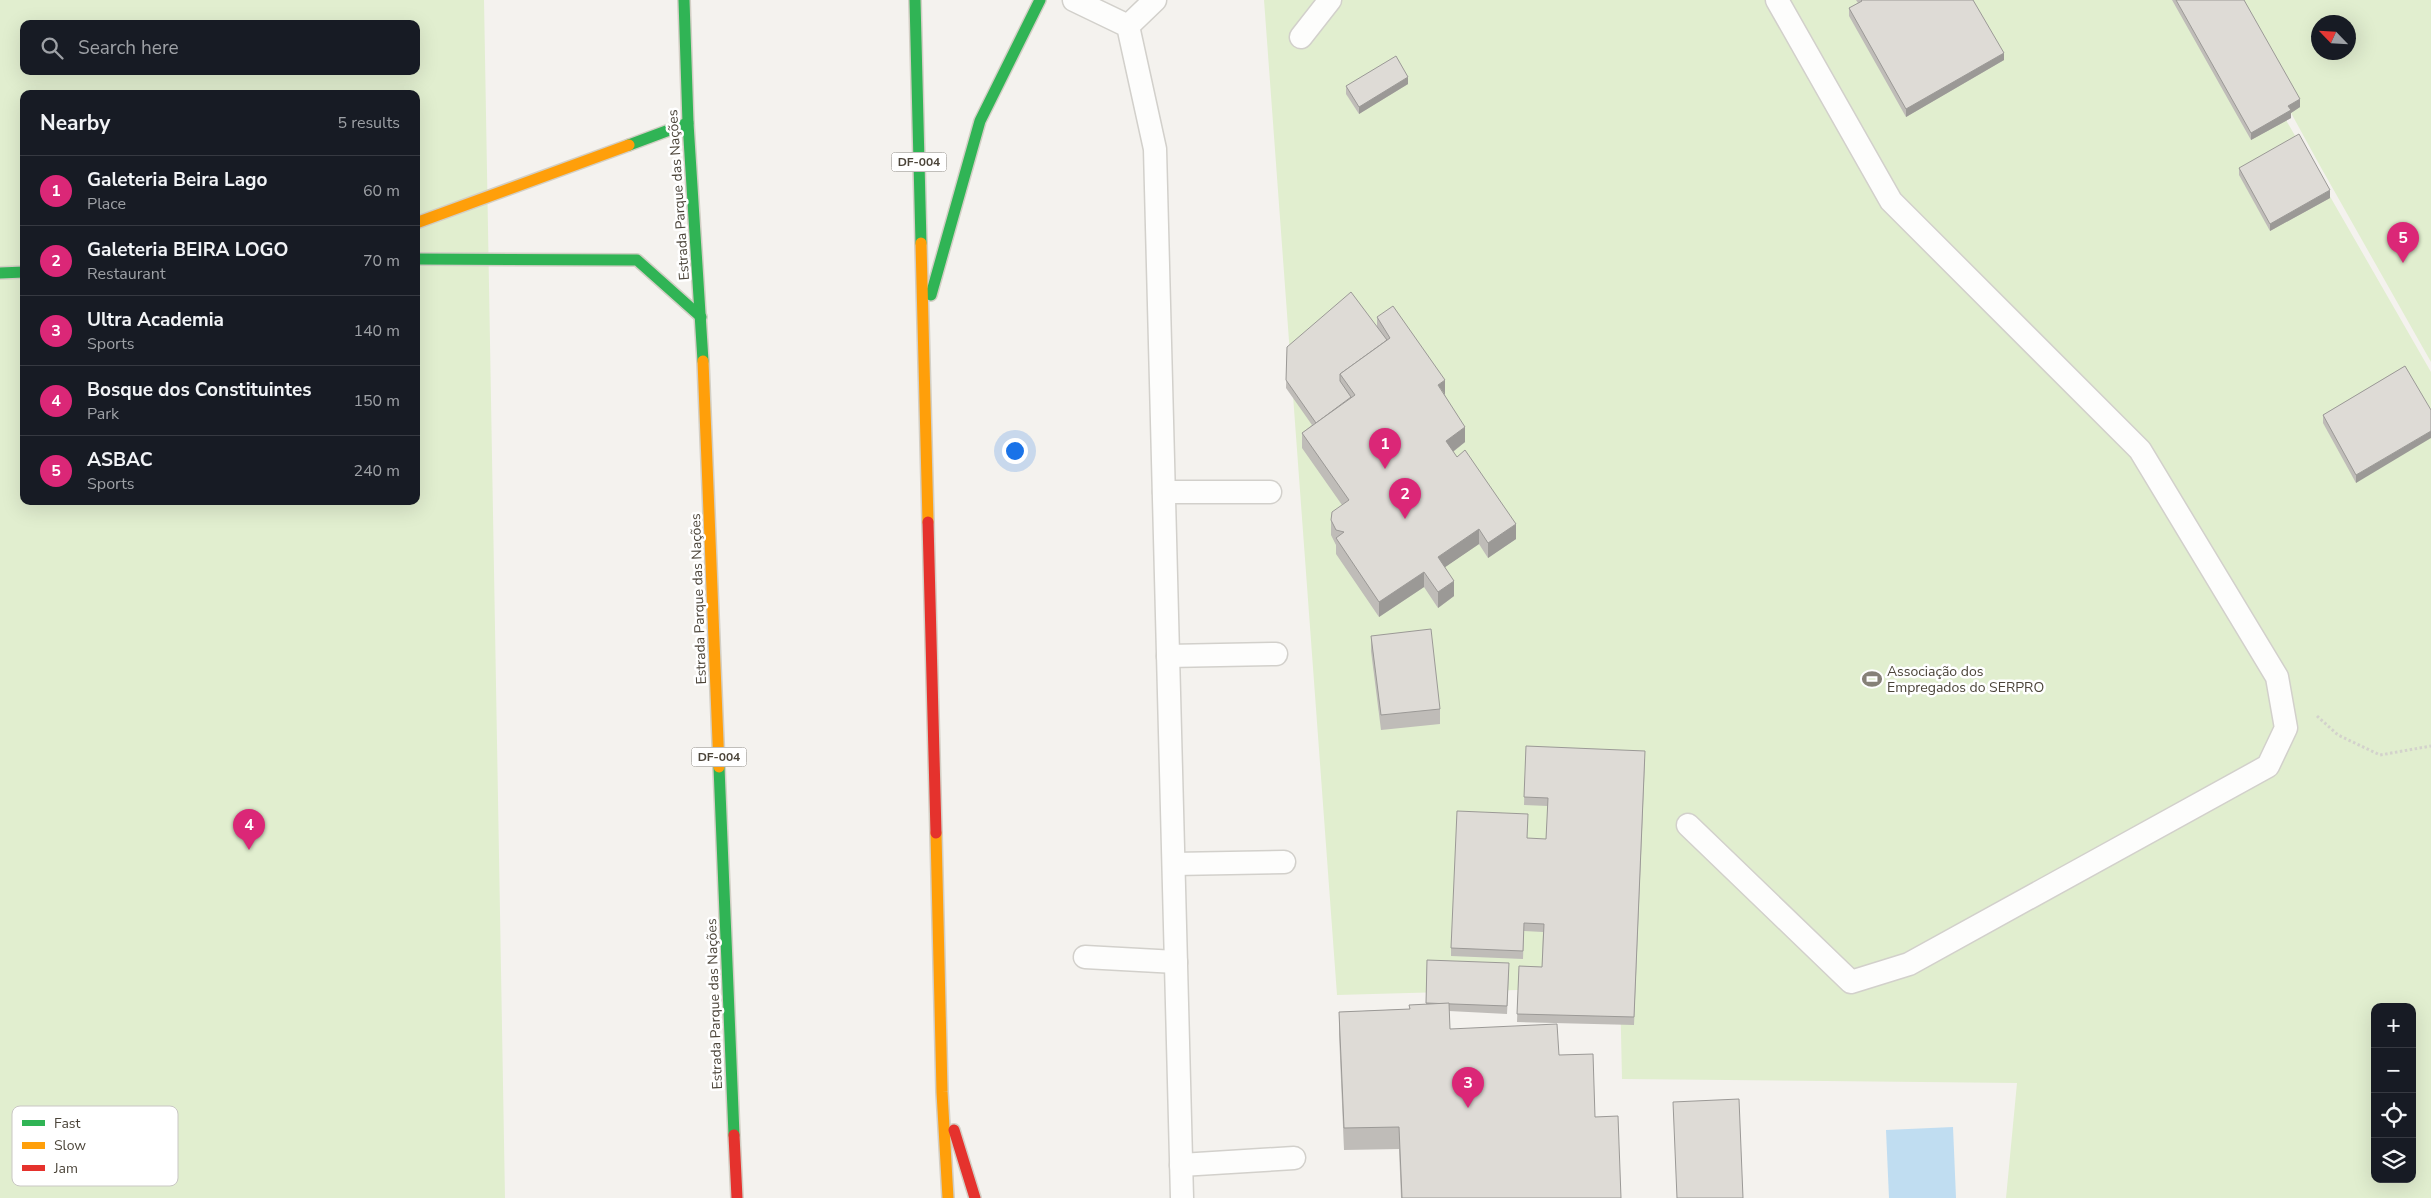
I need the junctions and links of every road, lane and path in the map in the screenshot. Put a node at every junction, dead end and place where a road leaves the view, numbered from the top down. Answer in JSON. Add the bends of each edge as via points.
{"nodes":[{"id":1,"x":684,"y":0,"type":"edge"},
{"id":2,"x":915,"y":0,"type":"edge"},
{"id":3,"x":1040,"y":0,"type":"edge"},
{"id":4,"x":1074,"y":0,"type":"edge"},
{"id":5,"x":1155,"y":0,"type":"edge"},
{"id":6,"x":1330,"y":0,"type":"edge"},
{"id":7,"x":1777,"y":0,"type":"edge"},
{"id":8,"x":1128,"y":26,"type":"junction"},
{"id":9,"x":1301,"y":37,"type":"dead end"},
{"id":10,"x":688,"y":123,"type":"junction"},
{"id":11,"x":420,"y":222,"type":"edge"},
{"id":12,"x":420,"y":259,"type":"edge"},
{"id":13,"x":20,"y":272,"type":"edge"},
{"id":14,"x":0,"y":274,"type":"edge"},
{"id":15,"x":701,"y":316,"type":"junction"},
{"id":16,"x":923,"y":323,"type":"junction"},
{"id":17,"x":1164,"y":492,"type":"junction"},
{"id":18,"x":1270,"y":492,"type":"dead end"},
{"id":19,"x":1276,"y":654,"type":"dead end"},
{"id":20,"x":1168,"y":656,"type":"junction"},
{"id":21,"x":2277,"y":677,"type":"junction"},
{"id":22,"x":2431,"y":746,"type":"edge"},
{"id":23,"x":1688,"y":825,"type":"dead end"},
{"id":24,"x":1284,"y":862,"type":"dead end"},
{"id":25,"x":1174,"y":864,"type":"junction"},
{"id":26,"x":1085,"y":957,"type":"dead end"},
{"id":27,"x":1176,"y":962,"type":"junction"},
{"id":28,"x":942,"y":1092,"type":"junction"},
{"id":29,"x":1294,"y":1158,"type":"dead end"},
{"id":30,"x":1181,"y":1165,"type":"junction"},
{"id":31,"x":737,"y":1198,"type":"edge"},
{"id":32,"x":948,"y":1198,"type":"edge"},
{"id":33,"x":975,"y":1198,"type":"edge"},
{"id":34,"x":1182,"y":1198,"type":"edge"}],
"edges":[{"from":1,"to":10,"type":"main road","name":"Estrada Parque das Nações","number":"DF-004"},
{"from":2,"to":16,"type":"main road","number":"DF-004"},
{"from":3,"to":16,"type":"main road","via":[[980,120]]},
{"from":4,"to":8,"type":"lane"},
{"from":5,"to":8,"type":"lane"},
{"from":6,"to":9,"type":"lane"},
{"from":7,"to":21,"type":"lane","via":[[1892,201],[2140,450]]},
{"from":8,"to":17,"type":"lane","via":[[1154,149]]},
{"from":10,"to":11,"type":"main road"},
{"from":10,"to":15,"type":"main road","name":"Estrada Parque das Nações","number":"DF-004"},
{"from":12,"to":15,"type":"main road","via":[[637,260]]},
{"from":13,"to":14,"type":"main road"},
{"from":15,"to":31,"type":"main road","name":"Estrada Parque das Nações","number":"DF-004"},
{"from":16,"to":28,"type":"main road","number":"DF-004"},
{"from":17,"to":18,"type":"lane"},
{"from":17,"to":20,"type":"lane"},
{"from":19,"to":20,"type":"lane"},
{"from":20,"to":25,"type":"lane"},
{"from":21,"to":22,"type":"path","via":[[2338,735],[2380,755]]},
{"from":21,"to":23,"type":"lane","via":[[2286,728],[2268,766],[1909,964],[1851,982]]},
{"from":24,"to":25,"type":"lane"},
{"from":25,"to":27,"type":"lane"},
{"from":26,"to":27,"type":"lane"},
{"from":27,"to":30,"type":"lane"},
{"from":28,"to":32,"type":"main road","number":"DF-004"},
{"from":28,"to":33,"type":"main road"},
{"from":29,"to":30,"type":"lane"},
{"from":30,"to":34,"type":"lane"}]}
